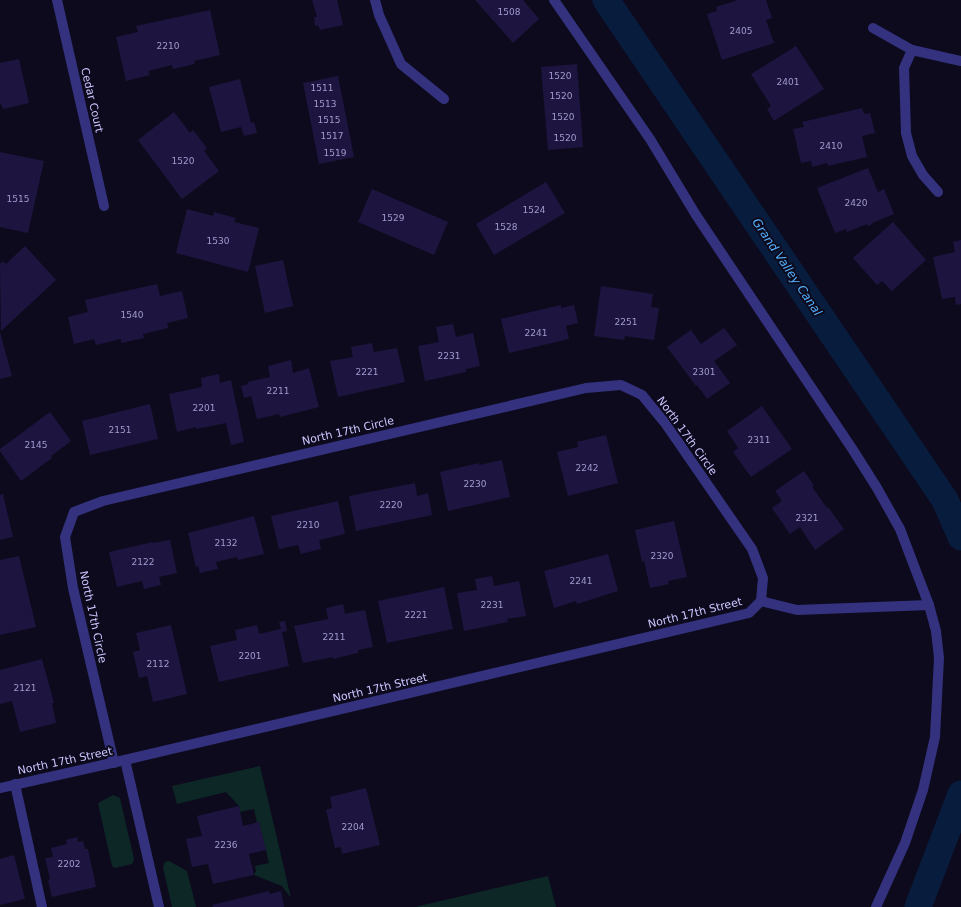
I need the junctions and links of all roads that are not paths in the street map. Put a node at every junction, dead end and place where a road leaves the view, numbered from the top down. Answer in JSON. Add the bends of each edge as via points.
{"nodes":[{"id":1,"x":57,"y":0,"type":"edge"},
{"id":2,"x":375,"y":0,"type":"edge"},
{"id":3,"x":554,"y":0,"type":"edge"},
{"id":4,"x":874,"y":28,"type":"dead end"},
{"id":5,"x":912,"y":50,"type":"junction"},
{"id":6,"x":961,"y":61,"type":"edge"},
{"id":7,"x":444,"y":99,"type":"dead end"},
{"id":8,"x":938,"y":192,"type":"dead end"},
{"id":9,"x":104,"y":206,"type":"dead end"},
{"id":10,"x":761,"y":601,"type":"junction"},
{"id":11,"x":929,"y":605,"type":"junction"},
{"id":12,"x":125,"y":760,"type":"junction"},
{"id":13,"x":114,"y":763,"type":"junction"},
{"id":14,"x":15,"y":784,"type":"junction"},
{"id":15,"x":0,"y":788,"type":"edge"},
{"id":16,"x":42,"y":907,"type":"edge"},
{"id":17,"x":159,"y":907,"type":"edge"},
{"id":18,"x":876,"y":907,"type":"edge"}],
"edges":[{"from":1,"to":9,"type":"street","name":"Cedar Court"},
{"from":2,"to":7,"type":"street","via":[[401,64]]},
{"from":3,"to":11,"type":"street","via":[[645,133],[696,215],[878,488],[900,529]]},
{"from":4,"to":5,"type":"street"},
{"from":5,"to":6,"type":"street"},
{"from":5,"to":8,"type":"street","via":[[904,68],[906,133],[912,156],[923,175]]},
{"from":10,"to":11,"type":"street","via":[[797,610]]},
{"from":10,"to":12,"type":"street","name":"North 17th Street","via":[[748,613]]},
{"from":10,"to":13,"type":"street","name":"North 17th Circle","via":[[764,578],[752,549],[665,423],[642,395],[621,385],[586,388],[102,501],[74,512],[65,537],[73,588]]},
{"from":11,"to":18,"type":"street","via":[[936,632],[938,658],[935,738],[921,796],[905,843]]},
{"from":12,"to":13,"type":"street","name":"North 17th Street"},
{"from":12,"to":17,"type":"street"},
{"from":13,"to":14,"type":"street","name":"North 17th Street"},
{"from":14,"to":15,"type":"street","name":"North 17th Street"},
{"from":14,"to":16,"type":"street"}]}
